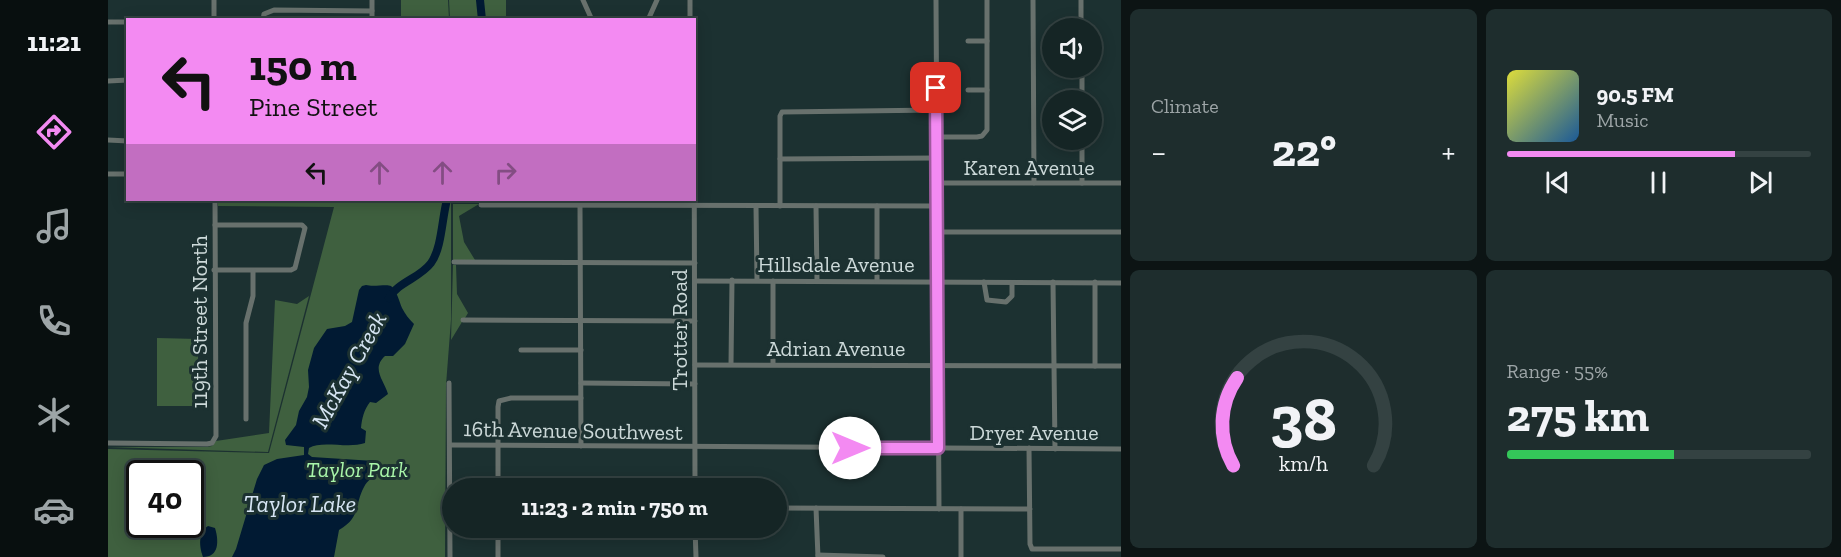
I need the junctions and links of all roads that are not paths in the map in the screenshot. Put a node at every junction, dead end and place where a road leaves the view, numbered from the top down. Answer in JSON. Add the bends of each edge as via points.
{"nodes":[{"id":1,"x":214,"y":0,"type":"edge"},
{"id":2,"x":372,"y":0,"type":"edge"},
{"id":3,"x":583,"y":0,"type":"edge"},
{"id":4,"x":657,"y":0,"type":"edge"},
{"id":5,"x":690,"y":0,"type":"edge"},
{"id":6,"x":936,"y":0,"type":"edge"},
{"id":7,"x":987,"y":0,"type":"edge"},
{"id":8,"x":1033,"y":0,"type":"edge"},
{"id":9,"x":1081,"y":0,"type":"edge"},
{"id":10,"x":372,"y":11,"type":"junction"},
{"id":11,"x":214,"y":18,"type":"edge"},
{"id":12,"x":263,"y":18,"type":"edge"},
{"id":13,"x":372,"y":18,"type":"edge"},
{"id":14,"x":591,"y":18,"type":"edge"},
{"id":15,"x":649,"y":18,"type":"edge"},
{"id":16,"x":690,"y":18,"type":"edge"},
{"id":17,"x":1081,"y":18,"type":"edge"},
{"id":18,"x":108,"y":22,"type":"edge"},
{"id":19,"x":126,"y":22,"type":"edge"},
{"id":20,"x":968,"y":41,"type":"dead end"},
{"id":21,"x":987,"y":41,"type":"junction"},
{"id":22,"x":126,"y":80,"type":"edge"},
{"id":23,"x":108,"y":81,"type":"edge"},
{"id":24,"x":968,"y":90,"type":"dead end"},
{"id":25,"x":987,"y":90,"type":"junction"},
{"id":26,"x":936,"y":110,"type":"junction"},
{"id":27,"x":936,"y":137,"type":"junction"},
{"id":28,"x":108,"y":140,"type":"edge"},
{"id":29,"x":126,"y":141,"type":"edge"},
{"id":30,"x":1082,"y":150,"type":"edge"},
{"id":31,"x":936,"y":158,"type":"junction"},
{"id":32,"x":780,"y":159,"type":"junction"},
{"id":33,"x":108,"y":174,"type":"edge"},
{"id":34,"x":126,"y":174,"type":"edge"},
{"id":35,"x":936,"y":183,"type":"junction"},
{"id":36,"x":1034,"y":183,"type":"junction"},
{"id":37,"x":1082,"y":183,"type":"junction"},
{"id":38,"x":1121,"y":183,"type":"edge"},
{"id":39,"x":215,"y":201,"type":"edge"},
{"id":40,"x":695,"y":201,"type":"edge"},
{"id":41,"x":600,"y":203,"type":"edge"},
{"id":42,"x":647,"y":203,"type":"edge"},
{"id":43,"x":481,"y":205,"type":"dead end"},
{"id":44,"x":580,"y":206,"type":"junction"},
{"id":45,"x":695,"y":206,"type":"junction"},
{"id":46,"x":756,"y":206,"type":"junction"},
{"id":47,"x":780,"y":206,"type":"junction"},
{"id":48,"x":816,"y":206,"type":"junction"},
{"id":49,"x":877,"y":206,"type":"junction"},
{"id":50,"x":936,"y":206,"type":"junction"},
{"id":51,"x":215,"y":225,"type":"junction"},
{"id":52,"x":937,"y":232,"type":"junction"},
{"id":53,"x":1121,"y":232,"type":"edge"},
{"id":54,"x":454,"y":262,"type":"dead end"},
{"id":55,"x":580,"y":263,"type":"junction"},
{"id":56,"x":695,"y":263,"type":"junction"},
{"id":57,"x":214,"y":270,"type":"junction"},
{"id":58,"x":254,"y":271,"type":"junction"},
{"id":59,"x":732,"y":280,"type":"junction"},
{"id":60,"x":757,"y":280,"type":"junction"},
{"id":61,"x":817,"y":280,"type":"junction"},
{"id":62,"x":695,"y":281,"type":"junction"},
{"id":63,"x":773,"y":281,"type":"junction"},
{"id":64,"x":877,"y":281,"type":"junction"},
{"id":65,"x":937,"y":282,"type":"junction"},
{"id":66,"x":984,"y":282,"type":"junction"},
{"id":67,"x":1053,"y":282,"type":"junction"},
{"id":68,"x":1095,"y":282,"type":"junction"},
{"id":69,"x":1121,"y":282,"type":"edge"},
{"id":70,"x":1012,"y":283,"type":"junction"},
{"id":71,"x":463,"y":320,"type":"dead end"},
{"id":72,"x":581,"y":321,"type":"junction"},
{"id":73,"x":695,"y":321,"type":"junction"},
{"id":74,"x":521,"y":350,"type":"dead end"},
{"id":75,"x":581,"y":350,"type":"junction"},
{"id":76,"x":731,"y":364,"type":"junction"},
{"id":77,"x":772,"y":364,"type":"junction"},
{"id":78,"x":695,"y":365,"type":"junction"},
{"id":79,"x":937,"y":365,"type":"junction"},
{"id":80,"x":1054,"y":366,"type":"junction"},
{"id":81,"x":1095,"y":366,"type":"junction"},
{"id":82,"x":1121,"y":366,"type":"edge"},
{"id":83,"x":449,"y":383,"type":"dead end"},
{"id":84,"x":581,"y":383,"type":"junction"},
{"id":85,"x":695,"y":384,"type":"junction"},
{"id":86,"x":581,"y":398,"type":"junction"},
{"id":87,"x":246,"y":419,"type":"dead end"},
{"id":88,"x":108,"y":443,"type":"edge"},
{"id":89,"x":450,"y":445,"type":"junction"},
{"id":90,"x":498,"y":445,"type":"junction"},
{"id":91,"x":581,"y":446,"type":"junction"},
{"id":92,"x":695,"y":448,"type":"junction"},
{"id":93,"x":938,"y":448,"type":"junction"},
{"id":94,"x":1029,"y":448,"type":"junction"},
{"id":95,"x":1055,"y":448,"type":"junction"},
{"id":96,"x":1121,"y":449,"type":"edge"},
{"id":97,"x":498,"y":478,"type":"edge"},
{"id":98,"x":695,"y":478,"type":"edge"},
{"id":99,"x":787,"y":508,"type":"edge"},
{"id":100,"x":816,"y":508,"type":"junction"},
{"id":101,"x":939,"y":509,"type":"junction"},
{"id":102,"x":961,"y":509,"type":"junction"},
{"id":103,"x":1030,"y":509,"type":"junction"},
{"id":104,"x":498,"y":538,"type":"edge"},
{"id":105,"x":695,"y":538,"type":"edge"},
{"id":106,"x":1054,"y":549,"type":"junction"},
{"id":107,"x":1121,"y":549,"type":"edge"},
{"id":108,"x":818,"y":556,"type":"edge"},
{"id":109,"x":862,"y":556,"type":"edge"},
{"id":110,"x":450,"y":557,"type":"edge"},
{"id":111,"x":498,"y":557,"type":"edge"},
{"id":112,"x":696,"y":557,"type":"edge"},
{"id":113,"x":883,"y":557,"type":"edge"},
{"id":114,"x":961,"y":557,"type":"edge"},
{"id":115,"x":1054,"y":557,"type":"edge"}],
"edges":[{"from":1,"to":11,"type":"street"},
{"from":2,"to":10,"type":"street"},
{"from":3,"to":14,"type":"street"},
{"from":4,"to":15,"type":"street"},
{"from":5,"to":16,"type":"street"},
{"from":6,"to":26,"type":"street"},
{"from":7,"to":21,"type":"street"},
{"from":8,"to":36,"type":"street"},
{"from":9,"to":17,"type":"street"},
{"from":10,"to":12,"type":"street","via":[[269,11]]},
{"from":10,"to":13,"type":"street"},
{"from":18,"to":19,"type":"street"},
{"from":20,"to":21,"type":"street"},
{"from":21,"to":25,"type":"street"},
{"from":22,"to":23,"type":"street"},
{"from":24,"to":25,"type":"street"},
{"from":25,"to":27,"type":"street","via":[[986,133],[976,137]]},
{"from":26,"to":27,"type":"street"},
{"from":26,"to":32,"type":"street","via":[[782,112]]},
{"from":27,"to":31,"type":"street"},
{"from":28,"to":29,"type":"street"},
{"from":30,"to":37,"type":"street"},
{"from":31,"to":32,"type":"street"},
{"from":31,"to":35,"type":"street"},
{"from":32,"to":47,"type":"street"},
{"from":33,"to":34,"type":"street"},
{"from":35,"to":36,"type":"street","name":"Karen Avenue"},
{"from":35,"to":50,"type":"street"},
{"from":36,"to":37,"type":"street","name":"Karen Avenue"},
{"from":37,"to":38,"type":"street","name":"Karen Avenue"},
{"from":39,"to":51,"type":"street","name":"119th Street North"},
{"from":40,"to":45,"type":"street","name":"Trotter Road"},
{"from":41,"to":42,"type":"street"},
{"from":41,"to":44,"type":"street"},
{"from":42,"to":45,"type":"street"},
{"from":43,"to":44,"type":"street"},
{"from":44,"to":55,"type":"street"},
{"from":45,"to":46,"type":"street"},
{"from":45,"to":56,"type":"street","name":"Trotter Road"},
{"from":46,"to":47,"type":"street"},
{"from":46,"to":60,"type":"street"},
{"from":47,"to":48,"type":"street"},
{"from":48,"to":49,"type":"street"},
{"from":48,"to":61,"type":"street"},
{"from":49,"to":50,"type":"street"},
{"from":49,"to":64,"type":"street"},
{"from":50,"to":52,"type":"street"},
{"from":51,"to":57,"type":"street","name":"119th Street North"},
{"from":51,"to":58,"type":"street","via":[[304,225],[295,268]]},
{"from":52,"to":53,"type":"street"},
{"from":52,"to":65,"type":"street"},
{"from":54,"to":55,"type":"street"},
{"from":55,"to":56,"type":"street"},
{"from":55,"to":72,"type":"street"},
{"from":56,"to":62,"type":"street","name":"Trotter Road"},
{"from":57,"to":58,"type":"street"},
{"from":57,"to":88,"type":"street","name":"119th Street North","via":[[216,436],[212,443]]},
{"from":58,"to":87,"type":"street","via":[[246,323]]},
{"from":59,"to":60,"type":"street","name":"Hillsdale Avenue"},
{"from":59,"to":62,"type":"street","name":"Hillsdale Avenue"},
{"from":59,"to":76,"type":"street"},
{"from":60,"to":63,"type":"street","name":"Hillsdale Avenue"},
{"from":61,"to":63,"type":"street","name":"Hillsdale Avenue"},
{"from":61,"to":64,"type":"street","name":"Hillsdale Avenue"},
{"from":62,"to":73,"type":"street","name":"Trotter Road"},
{"from":63,"to":77,"type":"street"},
{"from":64,"to":65,"type":"street","name":"Hillsdale Avenue"},
{"from":65,"to":66,"type":"street","name":"Hillsdale Avenue"},
{"from":65,"to":79,"type":"street"},
{"from":66,"to":70,"type":"street","name":"Hillsdale Avenue"},
{"from":66,"to":70,"type":"street","via":[[990,302],[1006,302],[1012,296]]},
{"from":67,"to":68,"type":"street","name":"Hillsdale Avenue"},
{"from":67,"to":70,"type":"street","name":"Hillsdale Avenue"},
{"from":67,"to":80,"type":"street"},
{"from":68,"to":69,"type":"street","name":"Hillsdale Avenue"},
{"from":68,"to":81,"type":"street"},
{"from":71,"to":72,"type":"street"},
{"from":72,"to":73,"type":"street"},
{"from":72,"to":75,"type":"street"},
{"from":73,"to":78,"type":"street","name":"Trotter Road"},
{"from":74,"to":75,"type":"street"},
{"from":75,"to":84,"type":"street"},
{"from":76,"to":77,"type":"street","name":"Adrian Avenue"},
{"from":76,"to":78,"type":"street","name":"Adrian Avenue"},
{"from":77,"to":79,"type":"street","name":"Adrian Avenue"},
{"from":78,"to":85,"type":"street","name":"Trotter Road"},
{"from":79,"to":80,"type":"street","name":"Adrian Avenue"},
{"from":79,"to":93,"type":"street"},
{"from":80,"to":81,"type":"street","name":"Adrian Avenue"},
{"from":80,"to":95,"type":"street"},
{"from":81,"to":82,"type":"street","name":"Adrian Avenue"},
{"from":83,"to":89,"type":"street"},
{"from":84,"to":85,"type":"street"},
{"from":84,"to":86,"type":"street"},
{"from":85,"to":92,"type":"street","name":"Trotter Road"},
{"from":86,"to":90,"type":"street","via":[[499,401]]},
{"from":86,"to":91,"type":"street"},
{"from":89,"to":90,"type":"street","name":"16th Avenue Southwest"},
{"from":89,"to":110,"type":"street"},
{"from":90,"to":91,"type":"street","name":"16th Avenue Southwest"},
{"from":90,"to":97,"type":"street"},
{"from":91,"to":92,"type":"street","name":"16th Avenue Southwest"},
{"from":92,"to":93,"type":"street","name":"Dryer Avenue"},
{"from":92,"to":98,"type":"street","name":"Trotter Road"},
{"from":93,"to":94,"type":"street","name":"Dryer Avenue"},
{"from":93,"to":101,"type":"street"},
{"from":94,"to":95,"type":"street","name":"Dryer Avenue"},
{"from":94,"to":103,"type":"street"},
{"from":95,"to":96,"type":"street","name":"Dryer Avenue"},
{"from":99,"to":100,"type":"street"},
{"from":100,"to":101,"type":"street"},
{"from":100,"to":108,"type":"street"},
{"from":101,"to":102,"type":"street"},
{"from":102,"to":103,"type":"street"},
{"from":102,"to":114,"type":"street"},
{"from":103,"to":106,"type":"street","via":[[1032,549]]},
{"from":104,"to":111,"type":"street"},
{"from":105,"to":112,"type":"street"},
{"from":106,"to":107,"type":"street"},
{"from":106,"to":115,"type":"street"},
{"from":108,"to":109,"type":"street"},
{"from":109,"to":113,"type":"street"}]}
